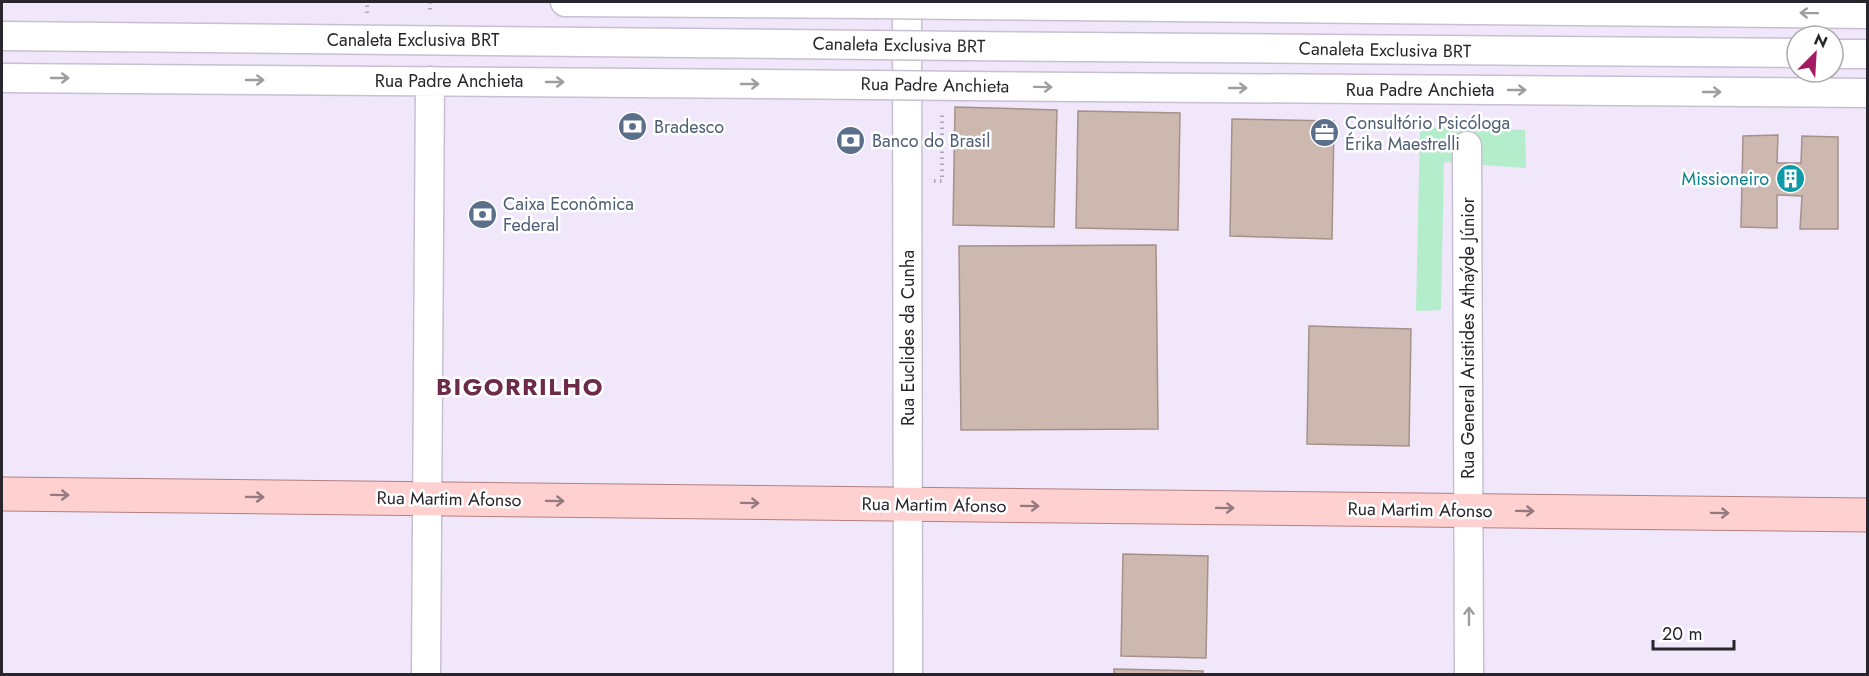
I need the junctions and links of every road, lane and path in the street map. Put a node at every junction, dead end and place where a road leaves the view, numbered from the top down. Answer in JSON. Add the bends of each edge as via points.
{"nodes":[{"id":1,"x":565,"y":2,"type":"edge"},
{"id":2,"x":907,"y":2,"type":"edge"},
{"id":3,"x":1080,"y":6,"type":"junction"},
{"id":4,"x":1467,"y":6,"type":"edge"},
{"id":5,"x":1868,"y":14,"type":"edge"},
{"id":6,"x":2,"y":36,"type":"edge"},
{"id":7,"x":1080,"y":46,"type":"junction"},
{"id":8,"x":1785,"y":53,"type":"edge"},
{"id":9,"x":1845,"y":54,"type":"edge"},
{"id":10,"x":1868,"y":54,"type":"edge"},
{"id":11,"x":2,"y":78,"type":"edge"},
{"id":12,"x":430,"y":81,"type":"junction"},
{"id":13,"x":964,"y":86,"type":"junction"},
{"id":14,"x":1080,"y":87,"type":"junction"},
{"id":15,"x":1868,"y":93,"type":"edge"},
{"id":16,"x":1467,"y":146,"type":"dead end"},
{"id":17,"x":907,"y":180,"type":"junction"},
{"id":18,"x":2,"y":494,"type":"edge"},
{"id":19,"x":427,"y":499,"type":"junction"},
{"id":20,"x":908,"y":505,"type":"junction"},
{"id":21,"x":1468,"y":510,"type":"junction"},
{"id":22,"x":1868,"y":514,"type":"edge"},
{"id":23,"x":426,"y":675,"type":"edge"},
{"id":24,"x":908,"y":675,"type":"edge"},
{"id":25,"x":1469,"y":675,"type":"edge"}],
"edges":[{"from":1,"to":3,"type":"street","bridge":true},
{"from":2,"to":17,"type":"street","name":"Rua Euclides da Cunha"},
{"from":3,"to":4,"type":"street"},
{"from":3,"to":7,"type":"street"},
{"from":5,"to":4,"type":"street","one_way":true},
{"from":6,"to":7,"type":"street","name":"Canaleta Exclusiva BRT","bridge":true},
{"from":7,"to":8,"type":"street","name":"Canaleta Exclusiva BRT"},
{"from":7,"to":14,"type":"street"},
{"from":9,"to":10,"type":"street"},
{"from":11,"to":12,"type":"street","name":"Rua Padre Anchieta","one_way":true},
{"from":12,"to":13,"type":"street","name":"Rua Padre Anchieta","one_way":true,"bridge":true},
{"from":12,"to":19,"type":"street"},
{"from":13,"to":14,"type":"street","name":"Rua Padre Anchieta","one_way":true},
{"from":13,"to":17,"type":"path","via":[[942,105],[942,181]]},
{"from":14,"to":15,"type":"street","name":"Rua Padre Anchieta","one_way":true},
{"from":16,"to":21,"type":"street","name":"Rua General Aristides Athaýde Júnior"},
{"from":17,"to":20,"type":"street","name":"Rua Euclides da Cunha"},
{"from":18,"to":19,"type":"main road","name":"Rua Martim Afonso","one_way":true},
{"from":19,"to":20,"type":"main road","name":"Rua Martim Afonso","one_way":true},
{"from":19,"to":23,"type":"street"},
{"from":20,"to":21,"type":"main road","name":"Rua Martim Afonso","one_way":true},
{"from":20,"to":24,"type":"street","name":"Rua Euclides da Cunha"},
{"from":21,"to":22,"type":"main road","name":"Rua Martim Afonso","one_way":true},
{"from":25,"to":21,"type":"street","name":"Rua General Aristides Athaýde Júnior","one_way":true}]}
